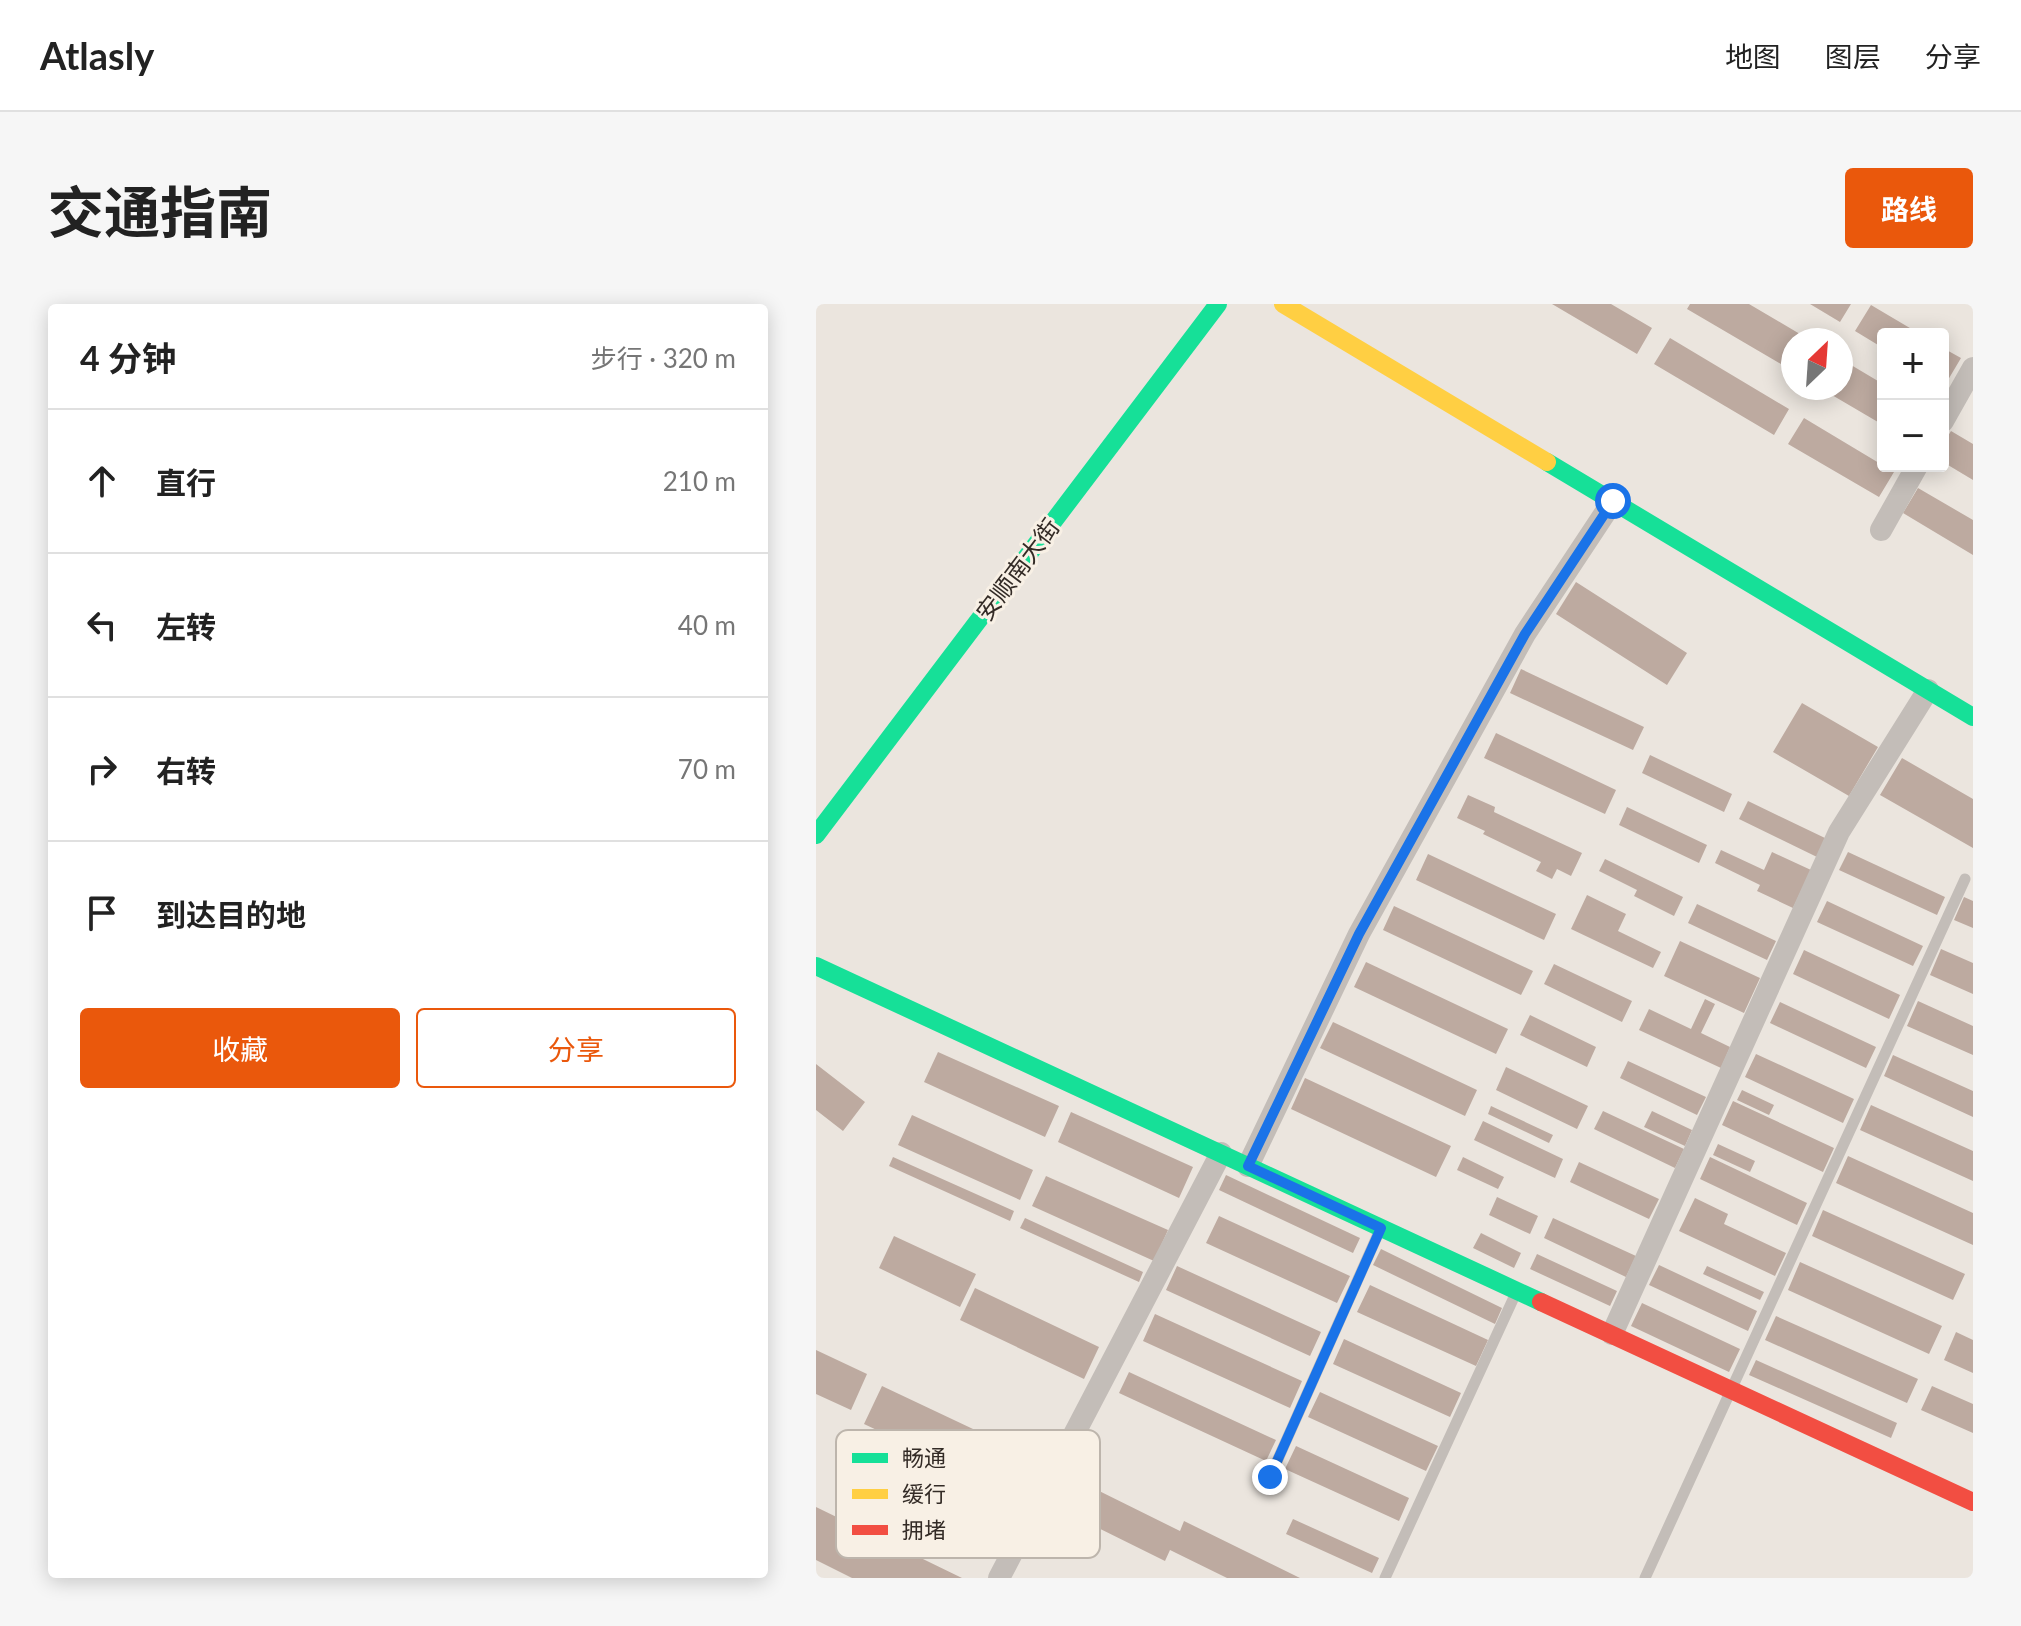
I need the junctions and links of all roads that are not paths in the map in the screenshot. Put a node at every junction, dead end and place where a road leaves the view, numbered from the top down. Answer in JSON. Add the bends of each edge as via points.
{"nodes":[{"id":1,"x":1218,"y":304,"type":"edge"},
{"id":2,"x":1283,"y":304,"type":"edge"},
{"id":3,"x":1973,"y":368,"type":"edge"},
{"id":4,"x":1949,"y":410,"type":"edge"},
{"id":5,"x":1914,"y":472,"type":"edge"},
{"id":6,"x":1613,"y":501,"type":"junction"},
{"id":7,"x":1881,"y":530,"type":"dead end"},
{"id":8,"x":1928,"y":690,"type":"junction"},
{"id":9,"x":1973,"y":717,"type":"edge"},
{"id":10,"x":816,"y":835,"type":"edge"},
{"id":11,"x":1965,"y":879,"type":"dead end"},
{"id":12,"x":816,"y":966,"type":"edge"},
{"id":13,"x":1221,"y":1153,"type":"junction"},
{"id":14,"x":1248,"y":1166,"type":"junction"},
{"id":15,"x":1381,"y":1228,"type":"junction"},
{"id":16,"x":1517,"y":1290,"type":"junction"},
{"id":17,"x":1612,"y":1334,"type":"junction"},
{"id":18,"x":1731,"y":1390,"type":"junction"},
{"id":19,"x":1076,"y":1430,"type":"edge"},
{"id":20,"x":1270,"y":1477,"type":"dead end"},
{"id":21,"x":1973,"y":1502,"type":"edge"},
{"id":22,"x":1009,"y":1558,"type":"edge"},
{"id":23,"x":999,"y":1578,"type":"edge"},
{"id":24,"x":1385,"y":1578,"type":"edge"},
{"id":25,"x":1645,"y":1578,"type":"edge"}],
"edges":[{"from":1,"to":10,"type":"street","name":"安顺南大街"},
{"from":2,"to":6,"type":"street"},
{"from":3,"to":4,"type":"street"},
{"from":5,"to":7,"type":"street"},
{"from":6,"to":8,"type":"street"},
{"from":6,"to":14,"type":"street","via":[[1525,634],[1359,934]]},
{"from":8,"to":9,"type":"street"},
{"from":8,"to":17,"type":"street","via":[[1839,832]]},
{"from":11,"to":18,"type":"lane"},
{"from":12,"to":13,"type":"street"},
{"from":13,"to":14,"type":"street"},
{"from":13,"to":19,"type":"street"},
{"from":14,"to":15,"type":"street"},
{"from":15,"to":16,"type":"street"},
{"from":15,"to":20,"type":"lane"},
{"from":16,"to":17,"type":"street"},
{"from":16,"to":24,"type":"lane"},
{"from":17,"to":18,"type":"street"},
{"from":18,"to":21,"type":"street"},
{"from":18,"to":25,"type":"lane"},
{"from":22,"to":23,"type":"street"}]}
